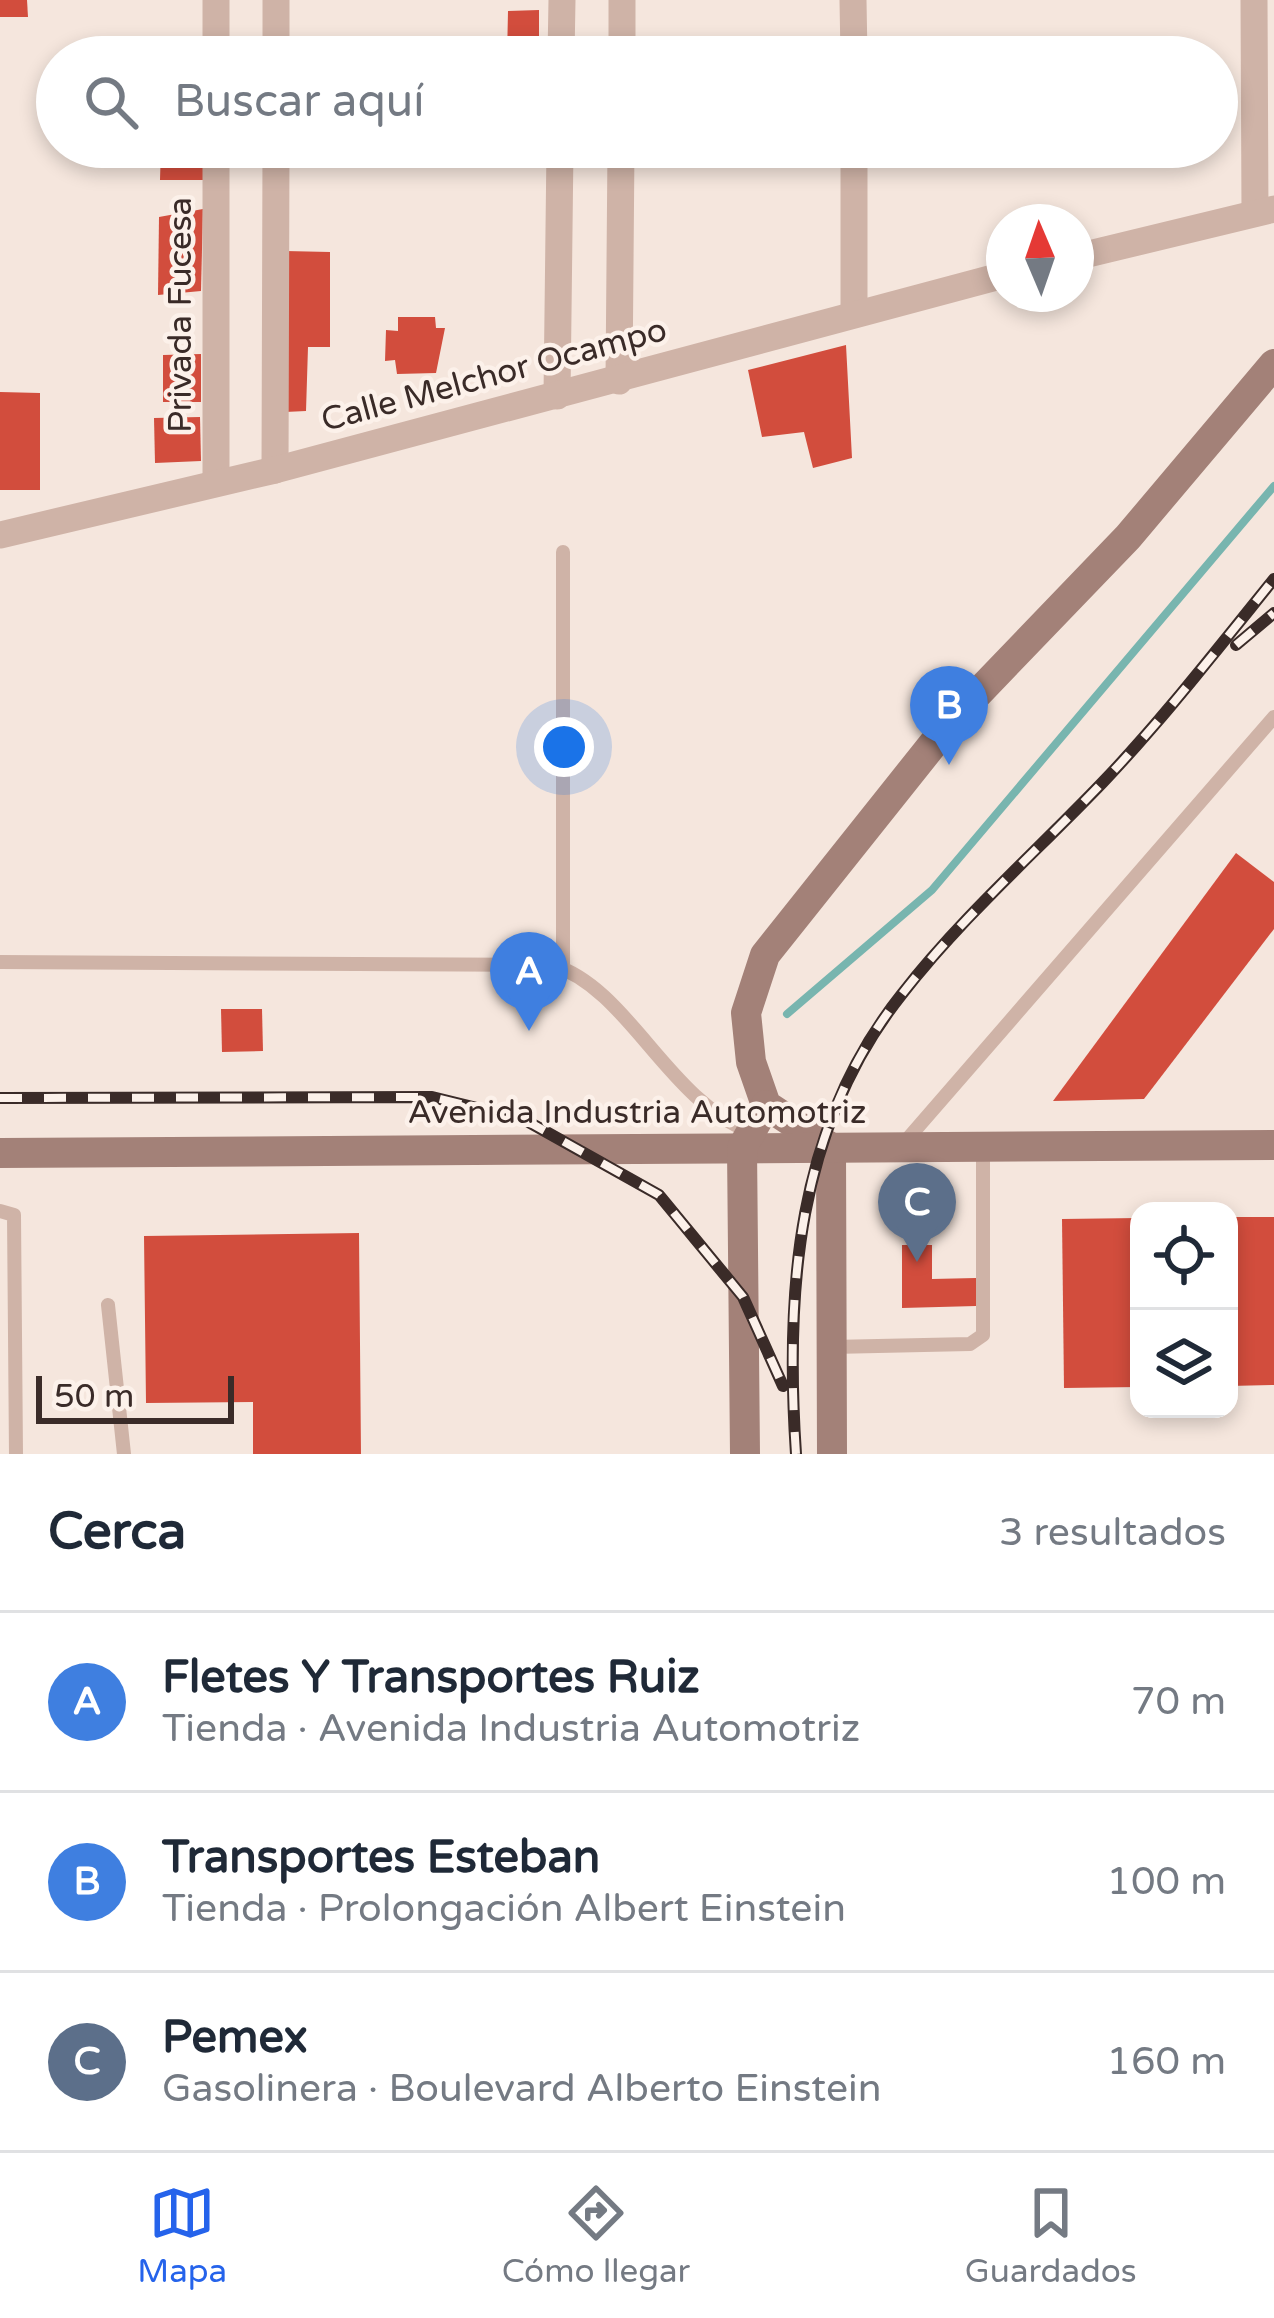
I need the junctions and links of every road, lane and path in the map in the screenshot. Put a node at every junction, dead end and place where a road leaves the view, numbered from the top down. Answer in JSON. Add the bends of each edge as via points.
{"nodes":[{"id":1,"x":216,"y":0,"type":"edge"},
{"id":2,"x":276,"y":0,"type":"edge"},
{"id":3,"x":562,"y":0,"type":"edge"},
{"id":4,"x":622,"y":0,"type":"edge"},
{"id":5,"x":853,"y":0,"type":"edge"},
{"id":6,"x":1254,"y":0,"type":"edge"},
{"id":7,"x":216,"y":36,"type":"edge"},
{"id":8,"x":276,"y":36,"type":"edge"},
{"id":9,"x":561,"y":36,"type":"edge"},
{"id":10,"x":622,"y":36,"type":"edge"},
{"id":11,"x":854,"y":36,"type":"edge"},
{"id":12,"x":216,"y":168,"type":"edge"},
{"id":13,"x":276,"y":168,"type":"edge"},
{"id":14,"x":560,"y":168,"type":"edge"},
{"id":15,"x":621,"y":168,"type":"edge"},
{"id":16,"x":854,"y":168,"type":"edge"},
{"id":17,"x":1265,"y":211,"type":"edge"},
{"id":18,"x":1094,"y":253,"type":"edge"},
{"id":19,"x":986,"y":279,"type":"edge"},
{"id":20,"x":854,"y":312,"type":"junction"},
{"id":21,"x":1274,"y":364,"type":"edge"},
{"id":22,"x":619,"y":381,"type":"junction"},
{"id":23,"x":556,"y":396,"type":"junction"},
{"id":24,"x":274,"y":470,"type":"junction"},
{"id":25,"x":216,"y":482,"type":"junction"},
{"id":26,"x":0,"y":535,"type":"edge"},
{"id":27,"x":563,"y":552,"type":"dead end"},
{"id":28,"x":1274,"y":717,"type":"edge"},
{"id":29,"x":0,"y":962,"type":"edge"},
{"id":30,"x":563,"y":968,"type":"junction"},
{"id":31,"x":753,"y":1128,"type":"junction"},
{"id":32,"x":1274,"y":1145,"type":"edge"},
{"id":33,"x":901,"y":1147,"type":"junction"},
{"id":34,"x":983,"y":1147,"type":"junction"},
{"id":35,"x":831,"y":1148,"type":"junction"},
{"id":36,"x":0,"y":1153,"type":"edge"},
{"id":37,"x":0,"y":1211,"type":"edge"},
{"id":38,"x":108,"y":1305,"type":"dead end"},
{"id":39,"x":832,"y":1347,"type":"junction"},
{"id":40,"x":16,"y":1454,"type":"edge"},
{"id":41,"x":124,"y":1454,"type":"edge"},
{"id":42,"x":745,"y":1454,"type":"edge"},
{"id":43,"x":832,"y":1454,"type":"edge"}],
"edges":[{"from":1,"to":7,"type":"street"},
{"from":2,"to":8,"type":"street"},
{"from":3,"to":9,"type":"street"},
{"from":4,"to":10,"type":"street"},
{"from":5,"to":11,"type":"street"},
{"from":6,"to":17,"type":"street"},
{"from":12,"to":25,"type":"street","name":"Privada Fucesa"},
{"from":13,"to":24,"type":"street"},
{"from":14,"to":23,"type":"street"},
{"from":15,"to":22,"type":"street"},
{"from":16,"to":20,"type":"street"},
{"from":17,"to":18,"type":"street"},
{"from":19,"to":20,"type":"street","name":"Calle Melchor Ocampo"},
{"from":20,"to":22,"type":"street","name":"Calle Melchor Ocampo"},
{"from":21,"to":31,"type":"main road","via":[[1128,537],[953,719],[777,938],[746,1013]]},
{"from":22,"to":23,"type":"street","name":"Calle Melchor Ocampo"},
{"from":23,"to":24,"type":"street","name":"Calle Melchor Ocampo"},
{"from":24,"to":25,"type":"street","name":"Calle Melchor Ocampo"},
{"from":25,"to":26,"type":"street","name":"Calle Melchor Ocampo"},
{"from":27,"to":30,"type":"lane"},
{"from":28,"to":33,"type":"lane"},
{"from":29,"to":30,"type":"lane"},
{"from":30,"to":31,"type":"lane","via":[[596,991],[707,1111]]},
{"from":31,"to":35,"type":"main road"},
{"from":31,"to":35,"type":"main road","name":"Avenida Industria Automotriz"},
{"from":31,"to":36,"type":"main road","name":"Avenida Industria Automotriz"},
{"from":31,"to":42,"type":"main road"},
{"from":32,"to":34,"type":"main road","name":"Avenida Industria Automotriz"},
{"from":33,"to":34,"type":"main road","name":"Avenida Industria Automotriz"},
{"from":33,"to":35,"type":"main road","name":"Avenida Industria Automotriz"},
{"from":34,"to":39,"type":"lane","via":[[983,1335],[970,1344]]},
{"from":35,"to":39,"type":"main road"},
{"from":37,"to":40,"type":"lane","via":[[14,1214]]},
{"from":38,"to":41,"type":"lane"},
{"from":39,"to":43,"type":"main road"}]}
